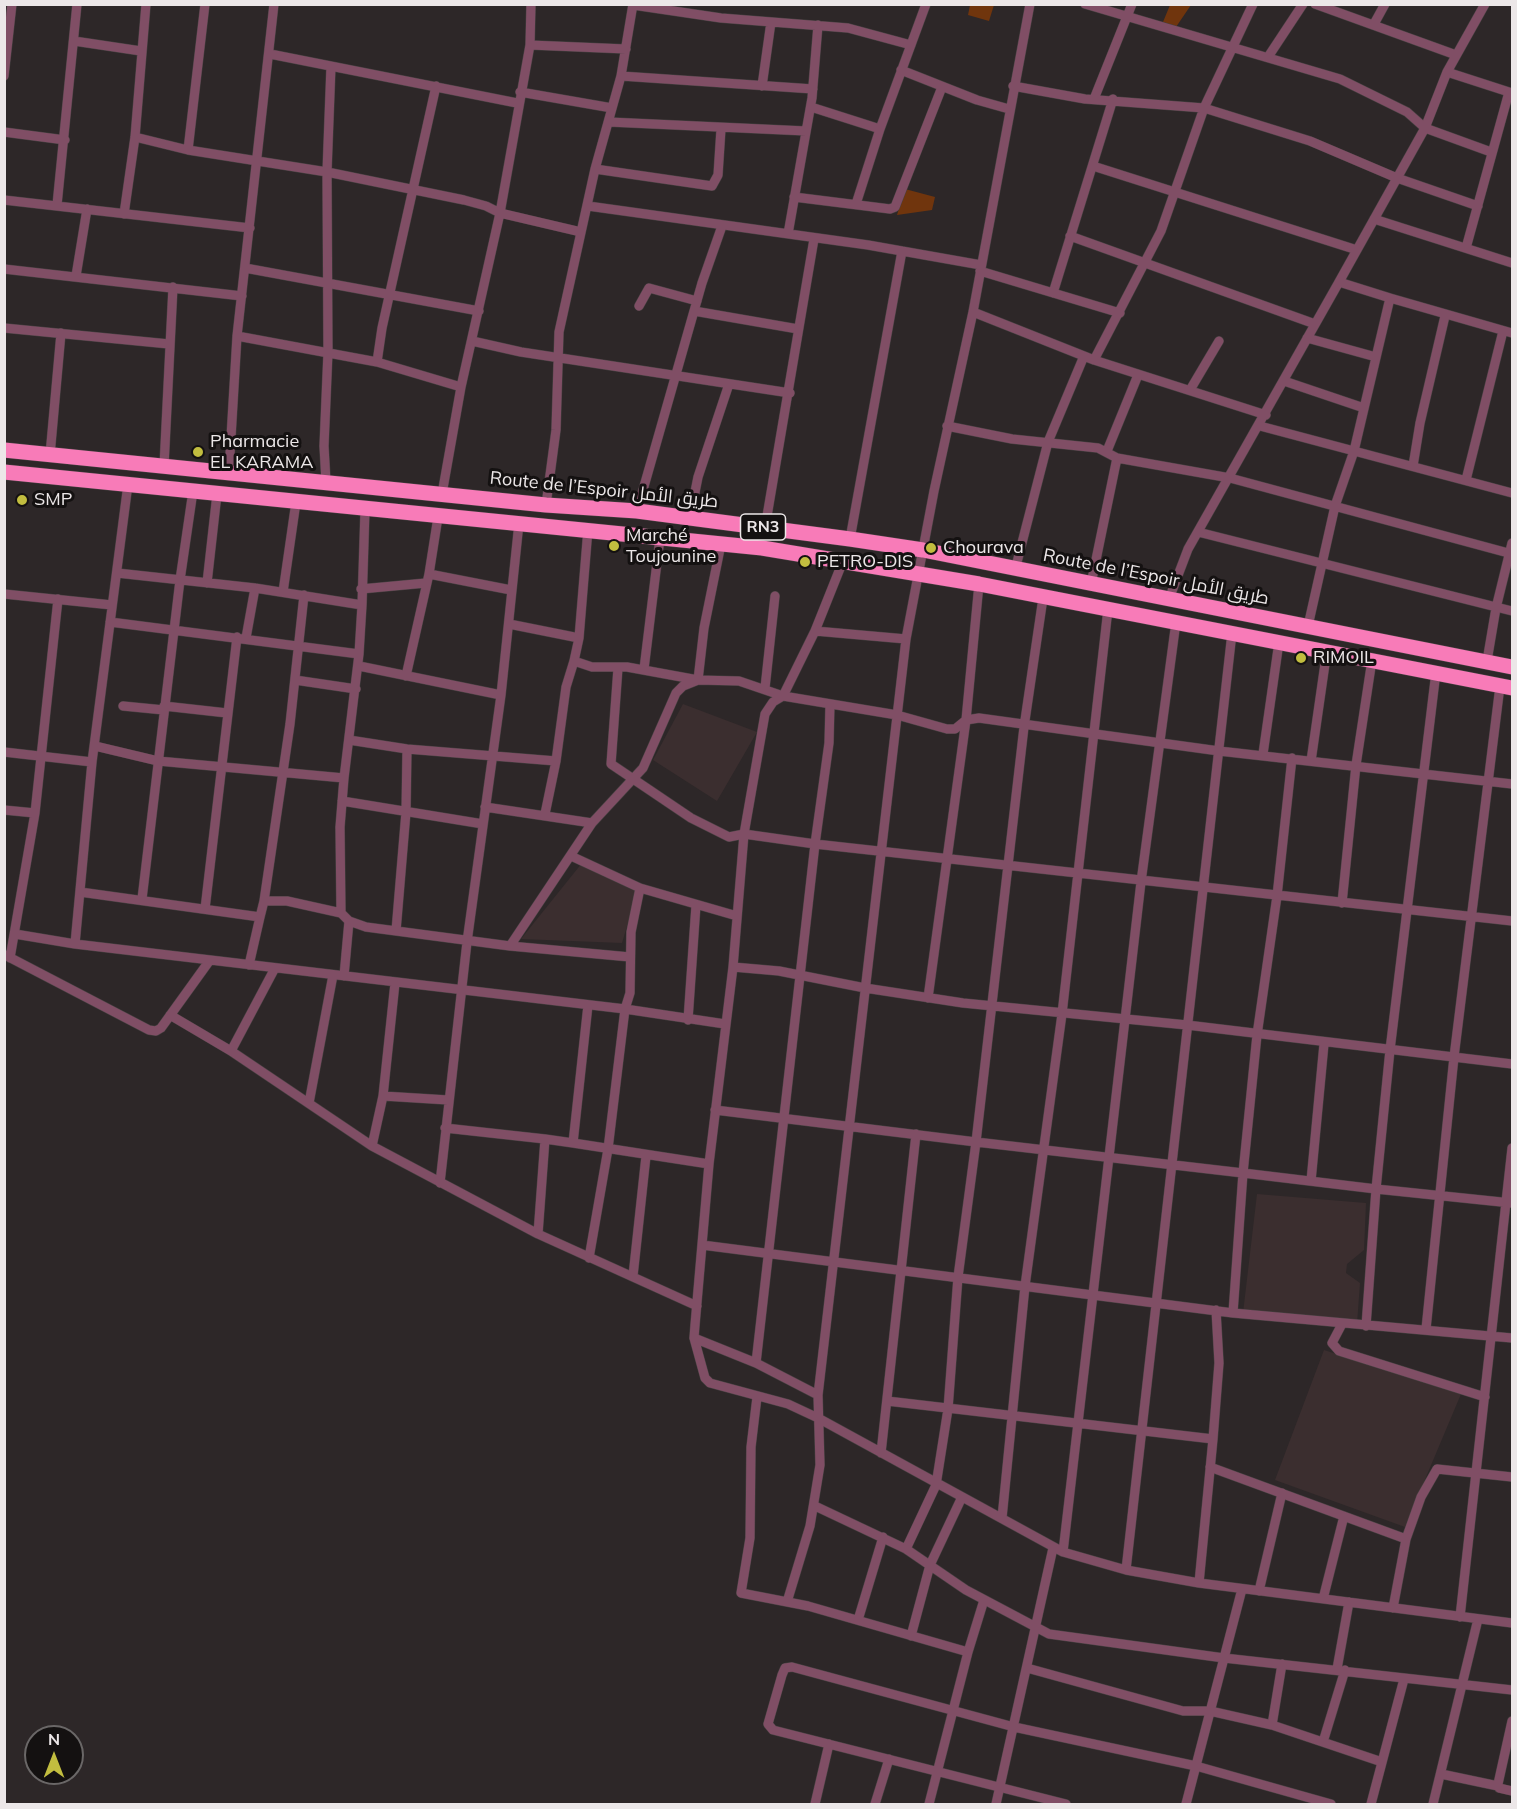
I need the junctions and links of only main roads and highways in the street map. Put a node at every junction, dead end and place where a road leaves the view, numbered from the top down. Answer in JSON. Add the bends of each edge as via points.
{"nodes":[{"id":1,"x":4,"y":450,"type":"edge"},
{"id":2,"x":4,"y":472,"type":"edge"},
{"id":3,"x":1512,"y":667,"type":"edge"},
{"id":4,"x":1506,"y":687,"type":"edge"}],
"edges":[{"from":1,"to":3,"type":"highway","name":"Route de l’Espoir طريق الأمل","number":"RN3","via":[[637,511],[849,538]]},
{"from":2,"to":4,"type":"highway","number":"RN3","via":[[588,529],[843,561]]}]}
